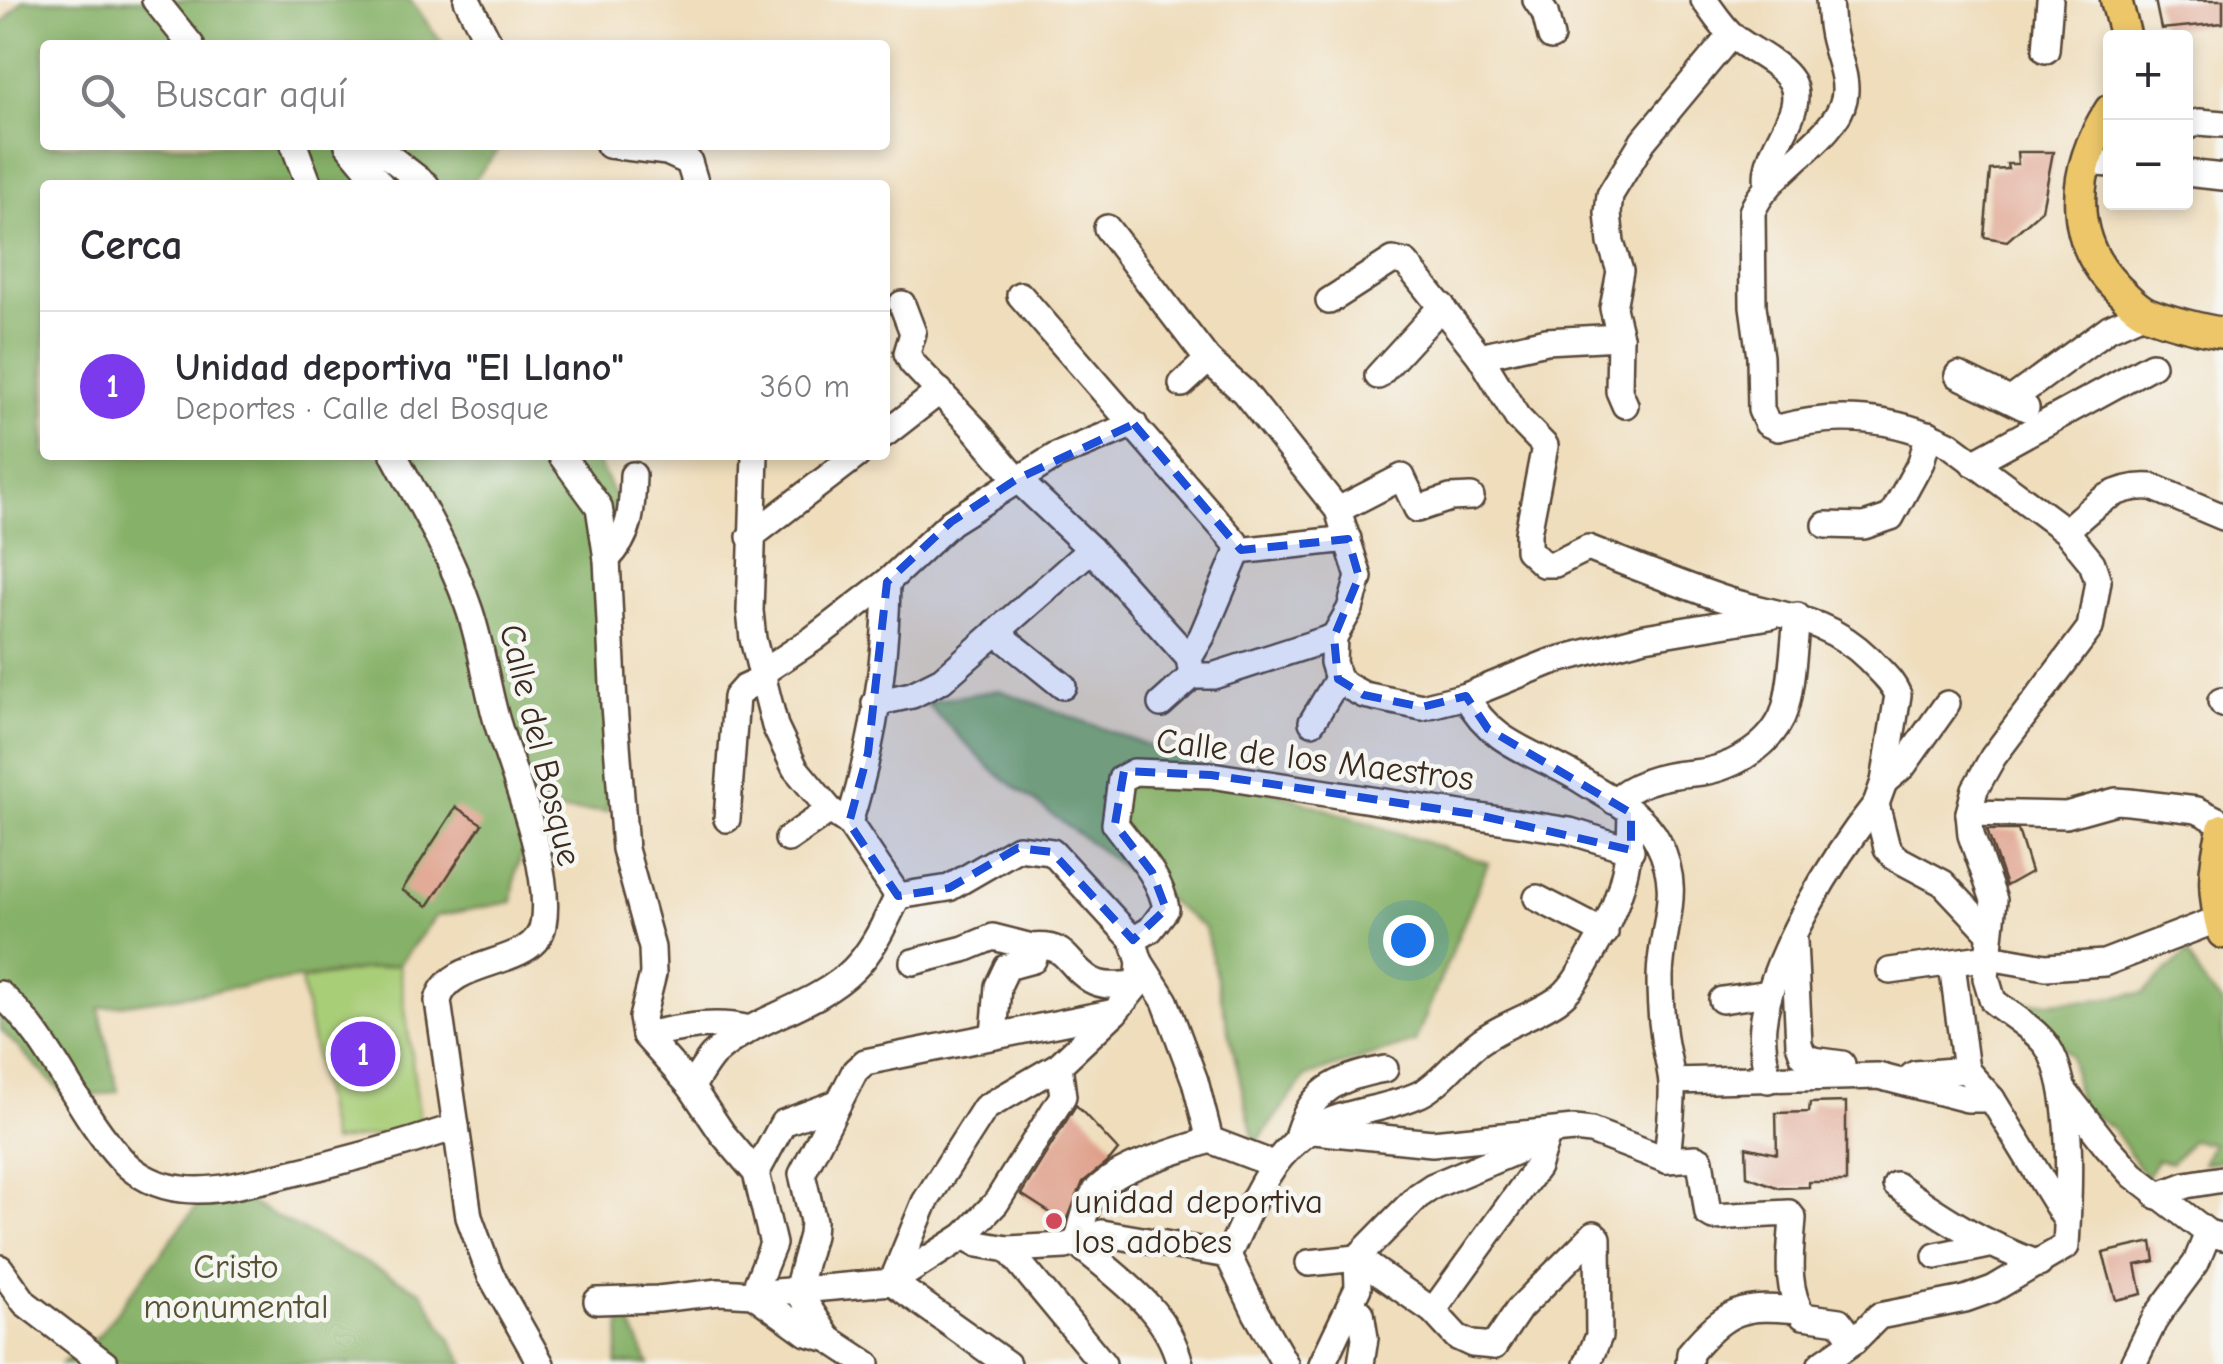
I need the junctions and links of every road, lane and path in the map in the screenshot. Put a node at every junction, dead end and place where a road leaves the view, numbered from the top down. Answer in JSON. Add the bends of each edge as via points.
{"nodes":[{"id":1,"x":156,"y":0,"type":"edge"},
{"id":2,"x":467,"y":0,"type":"edge"},
{"id":3,"x":1536,"y":0,"type":"edge"},
{"id":4,"x":1704,"y":0,"type":"edge"},
{"id":5,"x":1829,"y":0,"type":"edge"},
{"id":6,"x":2050,"y":0,"type":"edge"},
{"id":7,"x":2118,"y":0,"type":"edge"},
{"id":8,"x":2124,"y":30,"type":"edge"},
{"id":9,"x":1732,"y":35,"type":"junction"},
{"id":10,"x":1552,"y":37,"type":"dead end"},
{"id":11,"x":187,"y":40,"type":"edge"},
{"id":12,"x":487,"y":40,"type":"edge"},
{"id":13,"x":2046,"y":50,"type":"dead end"},
{"id":14,"x":2107,"y":120,"type":"edge"},
{"id":15,"x":2193,"y":124,"type":"edge"},
{"id":16,"x":2223,"y":124,"type":"edge"},
{"id":17,"x":296,"y":150,"type":"edge"},
{"id":18,"x":352,"y":150,"type":"edge"},
{"id":19,"x":380,"y":150,"type":"edge"},
{"id":20,"x":650,"y":150,"type":"edge"},
{"id":21,"x":2097,"y":163,"type":"edge"},
{"id":22,"x":2193,"y":174,"type":"edge"},
{"id":23,"x":2223,"y":177,"type":"edge"},
{"id":24,"x":306,"y":180,"type":"edge"},
{"id":25,"x":376,"y":180,"type":"edge"},
{"id":26,"x":420,"y":180,"type":"edge"},
{"id":27,"x":694,"y":180,"type":"edge"},
{"id":28,"x":1768,"y":186,"type":"junction"},
{"id":29,"x":1107,"y":228,"type":"dead end"},
{"id":30,"x":1020,"y":295,"type":"dead end"},
{"id":31,"x":1329,"y":301,"type":"dead end"},
{"id":32,"x":902,"y":304,"type":"dead end"},
{"id":33,"x":1442,"y":306,"type":"junction"},
{"id":34,"x":2145,"y":312,"type":"junction"},
{"id":35,"x":2223,"y":333,"type":"edge"},
{"id":36,"x":1620,"y":337,"type":"junction"},
{"id":37,"x":1480,"y":356,"type":"junction"},
{"id":38,"x":1208,"y":360,"type":"junction"},
{"id":39,"x":2152,"y":365,"type":"dead end"},
{"id":40,"x":1958,"y":375,"type":"dead end"},
{"id":41,"x":1378,"y":376,"type":"dead end"},
{"id":42,"x":1182,"y":384,"type":"dead end"},
{"id":43,"x":940,"y":391,"type":"junction"},
{"id":44,"x":2011,"y":400,"type":"junction"},
{"id":45,"x":1624,"y":406,"type":"dead end"},
{"id":46,"x":2048,"y":420,"type":"junction"},
{"id":47,"x":1134,"y":424,"type":"junction"},
{"id":48,"x":890,"y":430,"type":"edge"},
{"id":49,"x":1929,"y":434,"type":"junction"},
{"id":50,"x":397,"y":460,"type":"edge"},
{"id":51,"x":565,"y":460,"type":"edge"},
{"id":52,"x":755,"y":460,"type":"edge"},
{"id":53,"x":851,"y":460,"type":"edge"},
{"id":54,"x":1974,"y":463,"type":"junction"},
{"id":55,"x":633,"y":475,"type":"dead end"},
{"id":56,"x":1018,"y":479,"type":"junction"},
{"id":57,"x":1471,"y":497,"type":"dead end"},
{"id":58,"x":1338,"y":510,"type":"junction"},
{"id":59,"x":2223,"y":517,"type":"edge"},
{"id":60,"x":1826,"y":525,"type":"dead end"},
{"id":61,"x":2066,"y":531,"type":"junction"},
{"id":62,"x":750,"y":538,"type":"junction"},
{"id":63,"x":1348,"y":539,"type":"junction"},
{"id":64,"x":1091,"y":550,"type":"junction"},
{"id":65,"x":1238,"y":550,"type":"junction"},
{"id":66,"x":608,"y":559,"type":"junction"},
{"id":67,"x":887,"y":582,"type":"junction"},
{"id":68,"x":1790,"y":615,"type":"junction"},
{"id":69,"x":996,"y":632,"type":"junction"},
{"id":70,"x":1334,"y":637,"type":"junction"},
{"id":71,"x":1191,"y":667,"type":"junction"},
{"id":72,"x":764,"y":676,"type":"junction"},
{"id":73,"x":1338,"y":679,"type":"junction"},
{"id":74,"x":1063,"y":686,"type":"dead end"},
{"id":75,"x":1466,"y":696,"type":"junction"},
{"id":76,"x":875,"y":703,"type":"junction"},
{"id":77,"x":1161,"y":704,"type":"dead end"},
{"id":78,"x":1947,"y":704,"type":"dead end"},
{"id":79,"x":1312,"y":722,"type":"dead end"},
{"id":80,"x":1880,"y":793,"type":"junction"},
{"id":81,"x":1622,"y":807,"type":"junction"},
{"id":82,"x":1969,"y":813,"type":"junction"},
{"id":83,"x":839,"y":816,"type":"junction"},
{"id":84,"x":727,"y":820,"type":"dead end"},
{"id":85,"x":2223,"y":826,"type":"edge"},
{"id":86,"x":788,"y":839,"type":"dead end"},
{"id":87,"x":1631,"y":850,"type":"junction"},
{"id":88,"x":898,"y":896,"type":"junction"},
{"id":89,"x":1536,"y":898,"type":"dead end"},
{"id":90,"x":2221,"y":926,"type":"edge"},
{"id":91,"x":1604,"y":932,"type":"junction"},
{"id":92,"x":1794,"y":936,"type":"junction"},
{"id":93,"x":1989,"y":945,"type":"junction"},
{"id":94,"x":1034,"y":951,"type":"junction"},
{"id":95,"x":913,"y":962,"type":"dead end"},
{"id":96,"x":1137,"y":962,"type":"junction"},
{"id":97,"x":1952,"y":964,"type":"junction"},
{"id":98,"x":1890,"y":971,"type":"dead end"},
{"id":99,"x":1769,"y":993,"type":"junction"},
{"id":100,"x":0,"y":994,"type":"edge"},
{"id":101,"x":1722,"y":1000,"type":"dead end"},
{"id":102,"x":1115,"y":1012,"type":"junction"},
{"id":103,"x":750,"y":1029,"type":"junction"},
{"id":104,"x":645,"y":1035,"type":"junction"},
{"id":105,"x":994,"y":1036,"type":"junction"},
{"id":106,"x":1059,"y":1065,"type":"junction"},
{"id":107,"x":1385,"y":1069,"type":"dead end"},
{"id":108,"x":1966,"y":1070,"type":"junction"},
{"id":109,"x":1768,"y":1080,"type":"junction"},
{"id":110,"x":1912,"y":1080,"type":"junction"},
{"id":111,"x":1672,"y":1081,"type":"junction"},
{"id":112,"x":691,"y":1088,"type":"junction"},
{"id":113,"x":2064,"y":1091,"type":"junction"},
{"id":114,"x":1992,"y":1099,"type":"junction"},
{"id":115,"x":837,"y":1103,"type":"junction"},
{"id":116,"x":456,"y":1128,"type":"junction"},
{"id":117,"x":1548,"y":1132,"type":"junction"},
{"id":118,"x":1303,"y":1136,"type":"junction"},
{"id":119,"x":1210,"y":1140,"type":"junction"},
{"id":120,"x":1667,"y":1160,"type":"junction"},
{"id":121,"x":1273,"y":1164,"type":"junction"},
{"id":122,"x":756,"y":1173,"type":"junction"},
{"id":123,"x":2223,"y":1179,"type":"edge"},
{"id":124,"x":1896,"y":1185,"type":"dead end"},
{"id":125,"x":2157,"y":1196,"type":"junction"},
{"id":126,"x":2068,"y":1222,"type":"junction"},
{"id":127,"x":2216,"y":1235,"type":"edge"},
{"id":128,"x":964,"y":1236,"type":"junction"},
{"id":129,"x":1077,"y":1242,"type":"junction"},
{"id":130,"x":1989,"y":1245,"type":"junction"},
{"id":131,"x":1008,"y":1248,"type":"junction"},
{"id":132,"x":1228,"y":1255,"type":"junction"},
{"id":133,"x":1936,"y":1256,"type":"dead end"},
{"id":134,"x":1358,"y":1258,"type":"junction"},
{"id":135,"x":1310,"y":1262,"type":"dead end"},
{"id":136,"x":2040,"y":1264,"type":"junction"},
{"id":137,"x":0,"y":1268,"type":"edge"},
{"id":138,"x":892,"y":1282,"type":"junction"},
{"id":139,"x":796,"y":1290,"type":"junction"},
{"id":140,"x":753,"y":1294,"type":"junction"},
{"id":141,"x":597,"y":1300,"type":"dead end"},
{"id":142,"x":1350,"y":1304,"type":"junction"},
{"id":143,"x":1799,"y":1310,"type":"junction"},
{"id":144,"x":1433,"y":1311,"type":"junction"},
{"id":145,"x":829,"y":1339,"type":"junction"},
{"id":146,"x":1854,"y":1341,"type":"junction"},
{"id":147,"x":1495,"y":1355,"type":"edge"},
{"id":148,"x":1690,"y":1358,"type":"edge"},
{"id":149,"x":104,"y":1364,"type":"edge"},
{"id":150,"x":541,"y":1364,"type":"edge"},
{"id":151,"x":867,"y":1364,"type":"edge"},
{"id":152,"x":1007,"y":1364,"type":"edge"},
{"id":153,"x":1102,"y":1364,"type":"edge"},
{"id":154,"x":1180,"y":1364,"type":"edge"},
{"id":155,"x":1285,"y":1364,"type":"edge"},
{"id":156,"x":1322,"y":1364,"type":"edge"},
{"id":157,"x":1362,"y":1364,"type":"edge"},
{"id":158,"x":1587,"y":1364,"type":"edge"},
{"id":159,"x":1821,"y":1364,"type":"edge"},
{"id":160,"x":2133,"y":1364,"type":"edge"}],
"edges":[{"from":1,"to":11,"type":"street"},
{"from":2,"to":12,"type":"street"},
{"from":3,"to":10,"type":"street"},
{"from":4,"to":9,"type":"street"},
{"from":5,"to":28,"type":"street","via":[[1844,100],[1838,115]]},
{"from":6,"to":13,"type":"street"},
{"from":7,"to":8,"type":"main road"},
{"from":9,"to":28,"type":"street","via":[[1794,88],[1794,109],[1765,173]]},
{"from":9,"to":36,"type":"street","via":[[1643,141],[1610,195]]},
{"from":14,"to":21,"type":"main road"},
{"from":15,"to":16,"type":"street"},
{"from":17,"to":24,"type":"street"},
{"from":18,"to":25,"type":"street"},
{"from":19,"to":26,"type":"street"},
{"from":20,"to":27,"type":"street","via":[[688,162]]},
{"from":21,"to":34,"type":"main road","via":[[2080,211],[2092,250],[2105,276]]},
{"from":22,"to":23,"type":"street"},
{"from":28,"to":49,"type":"street","via":[[1757,199],[1751,230],[1768,423],[1778,428],[1848,417]]},
{"from":29,"to":38,"type":"street"},
{"from":30,"to":47,"type":"street"},
{"from":31,"to":33,"type":"street","via":[[1393,260],[1406,263]]},
{"from":32,"to":43,"type":"street","via":[[913,333],[912,363]]},
{"from":33,"to":37,"type":"street"},
{"from":33,"to":41,"type":"street"},
{"from":34,"to":35,"type":"main road"},
{"from":34,"to":44,"type":"street","via":[[2108,328]]},
{"from":36,"to":37,"type":"street","via":[[1546,341]]},
{"from":36,"to":45,"type":"street"},
{"from":37,"to":68,"type":"street","via":[[1517,417],[1545,446],[1528,532],[1534,558],[1556,564],[1588,548],[1724,599]]},
{"from":38,"to":42,"type":"street"},
{"from":38,"to":58,"type":"street","via":[[1244,392]]},
{"from":39,"to":46,"type":"street"},
{"from":40,"to":44,"type":"street"},
{"from":43,"to":48,"type":"street"},
{"from":43,"to":56,"type":"street"},
{"from":44,"to":46,"type":"street"},
{"from":46,"to":54,"type":"street"},
{"from":47,"to":56,"type":"street"},
{"from":47,"to":65,"type":"street"},
{"from":49,"to":54,"type":"street"},
{"from":49,"to":60,"type":"street","via":[[1891,517],[1864,526]]},
{"from":50,"to":116,"type":"street","name":"Calle del Bosque","via":[[469,608],[542,876],[543,927],[536,941],[441,988]]},
{"from":51,"to":66,"type":"street","via":[[599,508]]},
{"from":52,"to":62,"type":"street"},
{"from":53,"to":62,"type":"street"},
{"from":54,"to":61,"type":"street"},
{"from":55,"to":66,"type":"street","via":[[624,540]]},
{"from":56,"to":64,"type":"street"},
{"from":56,"to":67,"type":"street","via":[[951,522]]},
{"from":57,"to":58,"type":"street","via":[[1417,509],[1402,477]]},
{"from":58,"to":63,"type":"street"},
{"from":59,"to":61,"type":"street","via":[[2152,487],[2107,494]]},
{"from":61,"to":82,"type":"street","via":[[2098,581],[2090,628],[1993,756]]},
{"from":62,"to":72,"type":"street","via":[[753,638]]},
{"from":63,"to":65,"type":"street"},
{"from":63,"to":70,"type":"street","via":[[1359,577]]},
{"from":64,"to":69,"type":"street"},
{"from":64,"to":71,"type":"street"},
{"from":65,"to":71,"type":"street"},
{"from":66,"to":104,"type":"street","via":[[626,849],[652,948]]},
{"from":67,"to":72,"type":"street"},
{"from":67,"to":76,"type":"street"},
{"from":68,"to":75,"type":"street","via":[[1645,638],[1550,662]]},
{"from":68,"to":80,"type":"street","via":[[1856,646],[1894,686],[1898,696]]},
{"from":68,"to":81,"type":"street","via":[[1783,716],[1748,755],[1717,769],[1636,785]]},
{"from":69,"to":74,"type":"street"},
{"from":69,"to":76,"type":"street","via":[[928,689]]},
{"from":70,"to":71,"type":"street","via":[[1212,676]]},
{"from":70,"to":73,"type":"street"},
{"from":71,"to":77,"type":"street"},
{"from":72,"to":83,"type":"street","via":[[775,726],[794,768]]},
{"from":72,"to":84,"type":"street","via":[[736,697]]},
{"from":73,"to":75,"type":"street","via":[[1364,695],[1422,707]]},
{"from":73,"to":79,"type":"street"},
{"from":75,"to":81,"type":"street","via":[[1488,729]]},
{"from":76,"to":83,"type":"street","via":[[868,753]]},
{"from":78,"to":80,"type":"street"},
{"from":80,"to":92,"type":"street"},
{"from":80,"to":93,"type":"street","via":[[1887,848],[1943,883]]},
{"from":81,"to":87,"type":"street"},
{"from":81,"to":111,"type":"street","via":[[1645,822],[1670,869],[1660,975]]},
{"from":82,"to":85,"type":"street","via":[[2066,815],[2116,801],[2196,810]]},
{"from":82,"to":93,"type":"street","via":[[1994,900]]},
{"from":83,"to":86,"type":"street"},
{"from":83,"to":88,"type":"street"},
{"from":85,"to":90,"type":"main road","via":[[2213,896]]},
{"from":87,"to":91,"type":"street"},
{"from":87,"to":96,"type":"street","name":"Calle de los Maestros","via":[[1473,814],[1211,775],[1134,772],[1121,779],[1115,824],[1152,872],[1166,909]]},
{"from":88,"to":96,"type":"street","via":[[949,888],[1018,848],[1052,852]]},
{"from":88,"to":103,"type":"street","via":[[872,949],[852,972],[820,996]]},
{"from":89,"to":91,"type":"street"},
{"from":90,"to":93,"type":"street","via":[[2104,962],[2046,967]]},
{"from":91,"to":118,"type":"street","via":[[1559,999],[1480,1041],[1431,1088],[1350,1112]]},
{"from":92,"to":99,"type":"street"},
{"from":92,"to":110,"type":"street","via":[[1803,1055],[1844,1064],[1900,1064]]},
{"from":93,"to":97,"type":"street"},
{"from":93,"to":113,"type":"street","via":[[1986,978],[1993,1002],[2044,1041]]},
{"from":94,"to":95,"type":"street","via":[[993,938]]},
{"from":94,"to":96,"type":"street","via":[[1060,949],[1087,978],[1104,985]]},
{"from":94,"to":105,"type":"street","via":[[1033,960],[1007,967],[998,986]]},
{"from":96,"to":102,"type":"street"},
{"from":96,"to":119,"type":"street","via":[[1164,1001]]},
{"from":97,"to":98,"type":"street"},
{"from":97,"to":108,"type":"street"},
{"from":99,"to":101,"type":"street"},
{"from":99,"to":109,"type":"street","via":[[1763,1026]]},
{"from":100,"to":116,"type":"street","via":[[123,1161],[150,1182],[203,1190],[242,1184]]},
{"from":102,"to":105,"type":"street"},
{"from":102,"to":106,"type":"street"},
{"from":103,"to":104,"type":"street","via":[[726,1023]]},
{"from":103,"to":112,"type":"street","via":[[712,1056]]},
{"from":104,"to":112,"type":"street"},
{"from":105,"to":115,"type":"street","via":[[866,1062]]},
{"from":106,"to":128,"type":"street","via":[[1063,1096],[996,1202]]},
{"from":106,"to":138,"type":"street","via":[[985,1108],[925,1202]]},
{"from":107,"to":118,"type":"street","via":[[1333,1085],[1312,1100]]},
{"from":108,"to":110,"type":"street","via":[[1921,1072]]},
{"from":108,"to":114,"type":"street"},
{"from":109,"to":110,"type":"street"},
{"from":109,"to":111,"type":"street"},
{"from":110,"to":114,"type":"street","via":[[1967,1099]]},
{"from":111,"to":120,"type":"street"},
{"from":112,"to":122,"type":"street"},
{"from":113,"to":125,"type":"street","via":[[2106,1146]]},
{"from":113,"to":126,"type":"street"},
{"from":114,"to":126,"type":"street"},
{"from":115,"to":122,"type":"street","via":[[783,1122]]},
{"from":115,"to":139,"type":"street","via":[[802,1174],[813,1221]]},
{"from":116,"to":150,"type":"street","name":"Calle del Bosque","via":[[481,1251]]},
{"from":117,"to":118,"type":"street","via":[[1432,1144]]},
{"from":117,"to":120,"type":"street","via":[[1591,1131]]},
{"from":117,"to":134,"type":"street","via":[[1432,1186]]},
{"from":117,"to":144,"type":"street","via":[[1538,1167]]},
{"from":118,"to":121,"type":"street"},
{"from":119,"to":121,"type":"street"},
{"from":119,"to":129,"type":"street","via":[[1122,1172],[1096,1191]]},
{"from":120,"to":143,"type":"street","via":[[1700,1160],[1713,1217],[1790,1213],[1790,1281]]},
{"from":121,"to":132,"type":"street"},
{"from":122,"to":140,"type":"street","via":[[773,1244]]},
{"from":123,"to":125,"type":"street"},
{"from":124,"to":130,"type":"street"},
{"from":125,"to":127,"type":"street"},
{"from":126,"to":136,"type":"street","via":[[2066,1246]]},
{"from":127,"to":160,"type":"street","via":[[2162,1307]]},
{"from":128,"to":131,"type":"street"},
{"from":128,"to":138,"type":"street"},
{"from":129,"to":131,"type":"street"},
{"from":129,"to":132,"type":"street","via":[[1120,1234]]},
{"from":129,"to":154,"type":"street","via":[[1160,1317]]},
{"from":130,"to":133,"type":"street"},
{"from":130,"to":136,"type":"street"},
{"from":131,"to":153,"type":"street"},
{"from":132,"to":155,"type":"street"},
{"from":134,"to":135,"type":"street"},
{"from":134,"to":142,"type":"street","via":[[1358,1288]]},
{"from":134,"to":144,"type":"street"},
{"from":136,"to":146,"type":"street","via":[[1993,1290],[1879,1316]]},
{"from":137,"to":149,"type":"street","via":[[25,1302]]},
{"from":138,"to":139,"type":"street"},
{"from":138,"to":152,"type":"street"},
{"from":139,"to":140,"type":"street"},
{"from":139,"to":145,"type":"street"},
{"from":140,"to":141,"type":"street"},
{"from":140,"to":145,"type":"street","via":[[807,1333]]},
{"from":142,"to":156,"type":"street"},
{"from":142,"to":157,"type":"street","via":[[1361,1313]]},
{"from":143,"to":146,"type":"street","via":[[1840,1321]]},
{"from":143,"to":148,"type":"street","via":[[1761,1306],[1732,1313]]},
{"from":144,"to":147,"type":"street","via":[[1457,1337]]},
{"from":145,"to":151,"type":"street"},
{"from":146,"to":159,"type":"street"},
{"from":147,"to":158,"type":"street","via":[[1519,1309],[1594,1234],[1599,1336]]}]}
